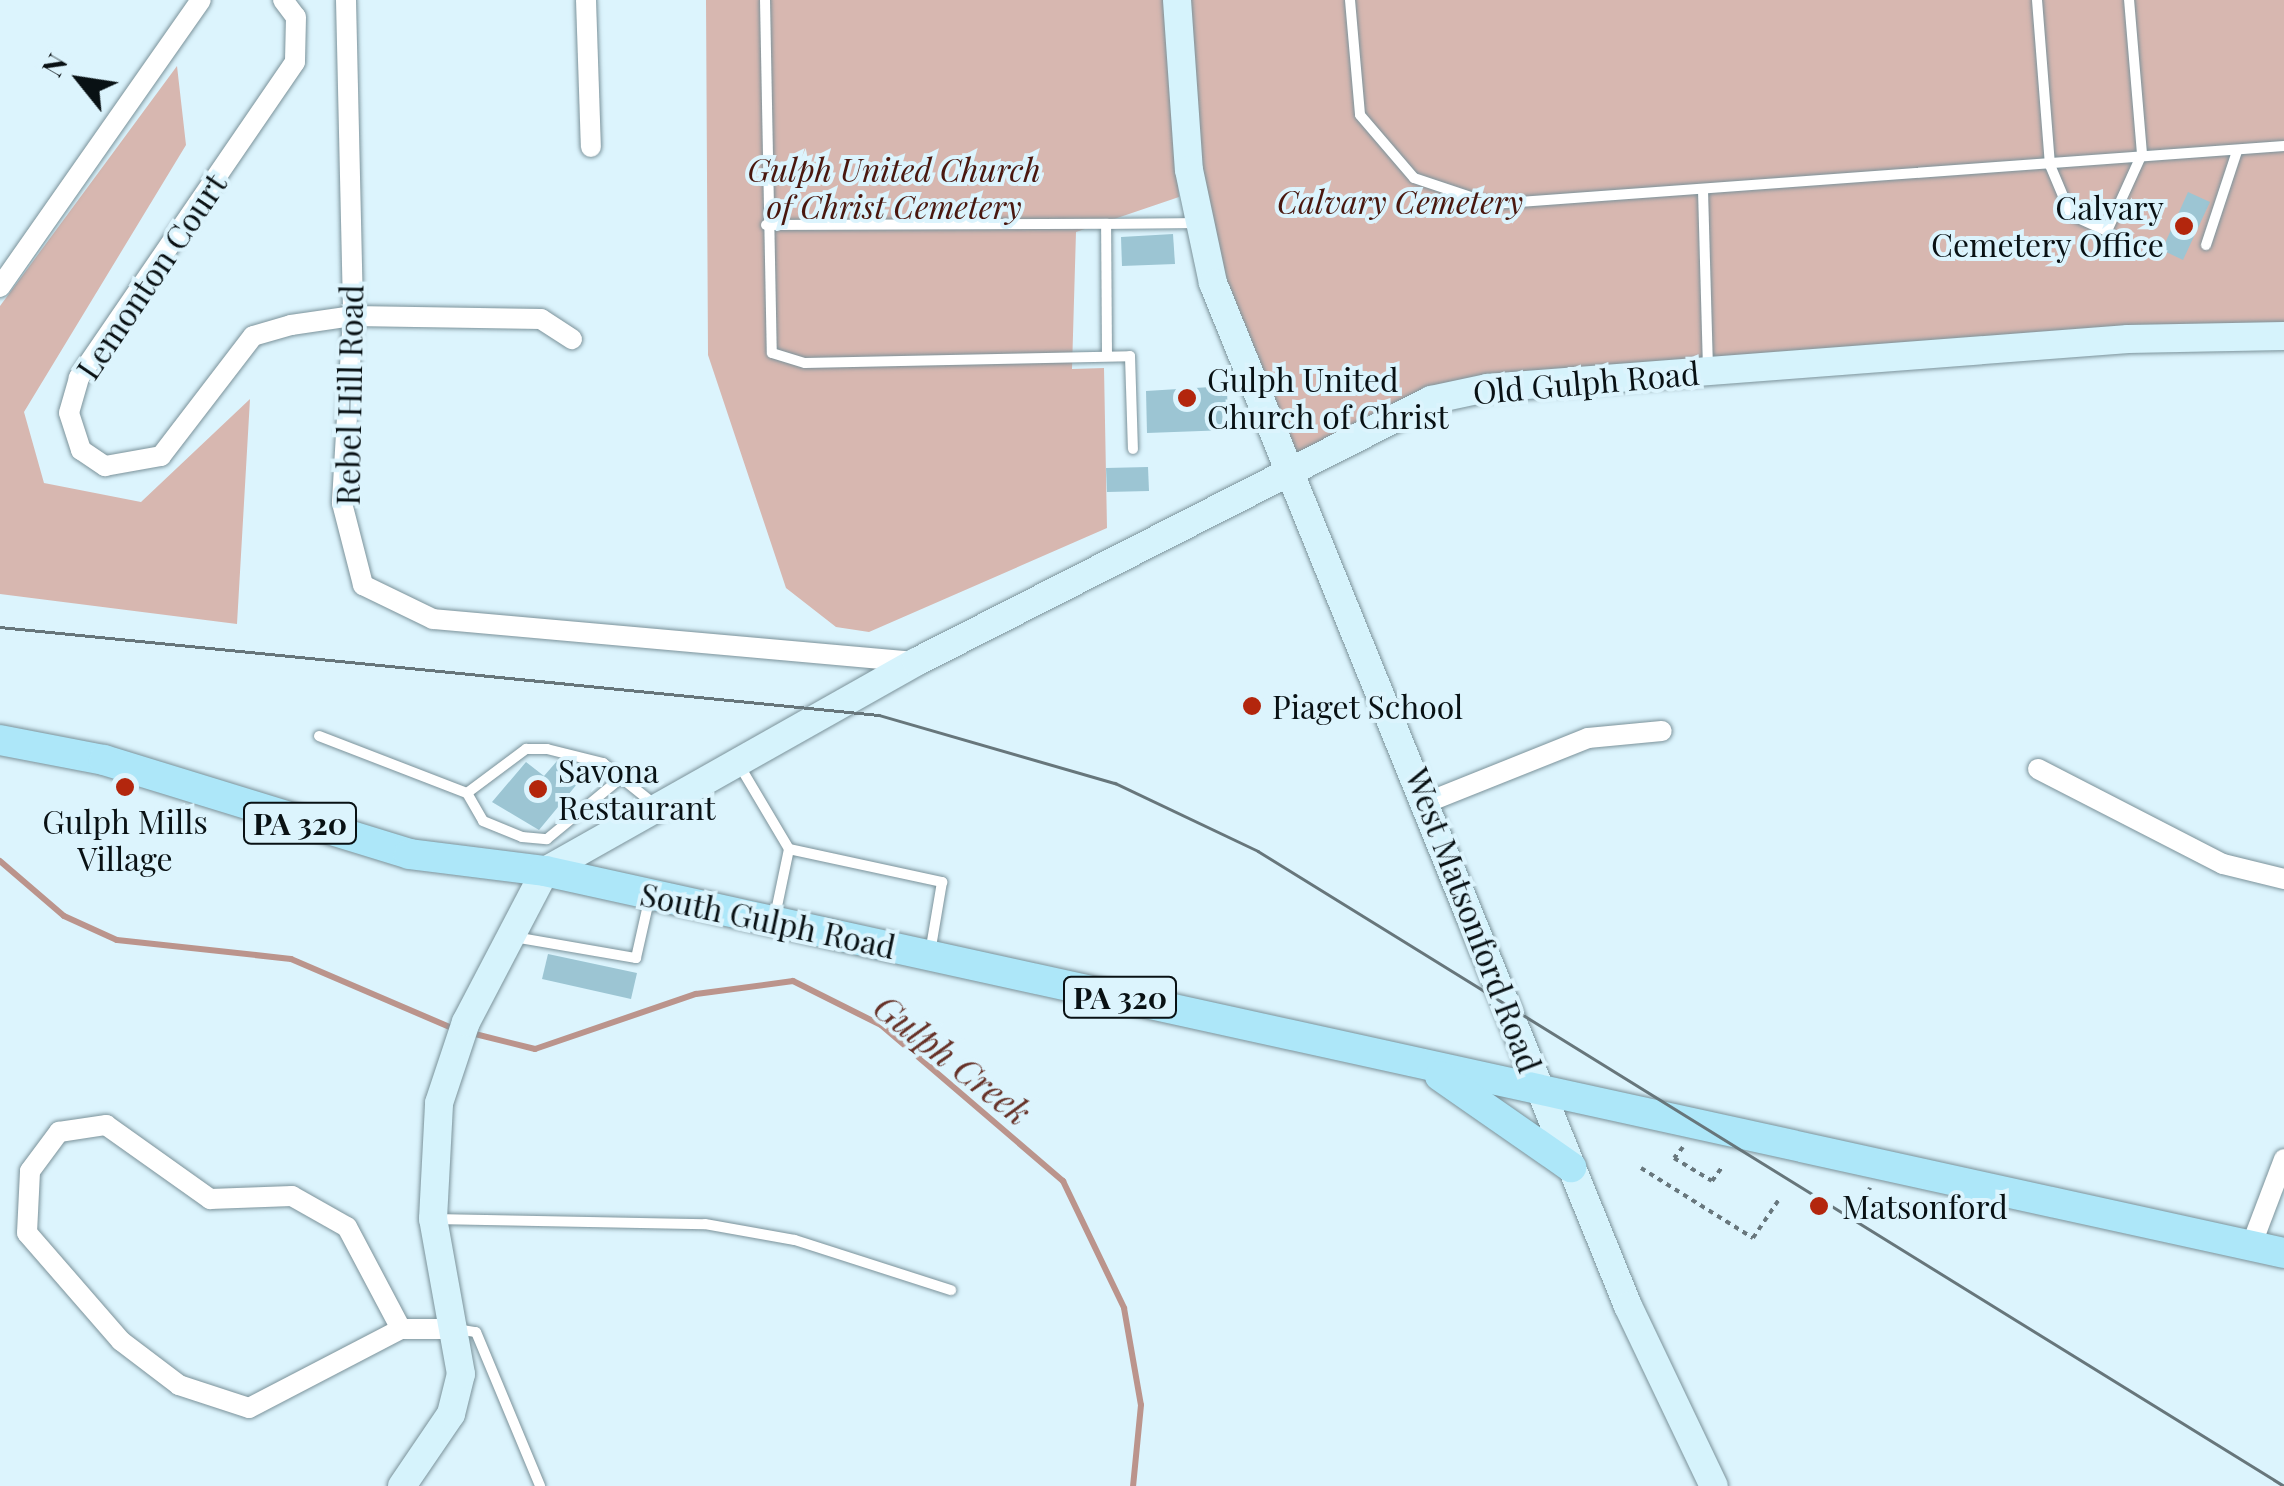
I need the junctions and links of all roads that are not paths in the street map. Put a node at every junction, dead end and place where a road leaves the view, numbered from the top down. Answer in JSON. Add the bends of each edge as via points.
{"nodes":[{"id":1,"x":200,"y":0,"type":"edge"},
{"id":2,"x":283,"y":0,"type":"edge"},
{"id":3,"x":346,"y":0,"type":"edge"},
{"id":4,"x":586,"y":0,"type":"edge"},
{"id":5,"x":765,"y":0,"type":"edge"},
{"id":6,"x":1177,"y":0,"type":"edge"},
{"id":7,"x":1350,"y":0,"type":"edge"},
{"id":8,"x":2037,"y":0,"type":"edge"},
{"id":9,"x":2129,"y":0,"type":"edge"},
{"id":10,"x":2284,"y":146,"type":"edge"},
{"id":11,"x":592,"y":147,"type":"dead end"},
{"id":12,"x":2237,"y":151,"type":"junction"},
{"id":13,"x":2142,"y":154,"type":"junction"},
{"id":14,"x":2050,"y":165,"type":"junction"},
{"id":15,"x":1702,"y":190,"type":"junction"},
{"id":16,"x":1196,"y":223,"type":"junction"},
{"id":17,"x":1106,"y":224,"type":"junction"},
{"id":18,"x":766,"y":225,"type":"junction"},
{"id":19,"x":2206,"y":245,"type":"dead end"},
{"id":20,"x":0,"y":287,"type":"edge"},
{"id":21,"x":353,"y":316,"type":"junction"},
{"id":22,"x":2284,"y":336,"type":"edge"},
{"id":23,"x":572,"y":338,"type":"dead end"},
{"id":24,"x":1107,"y":355,"type":"junction"},
{"id":25,"x":1708,"y":371,"type":"junction"},
{"id":26,"x":1133,"y":448,"type":"dead end"},
{"id":27,"x":1291,"y":466,"type":"junction"},
{"id":28,"x":916,"y":662,"type":"junction"},
{"id":29,"x":1662,"y":730,"type":"dead end"},
{"id":30,"x":320,"y":736,"type":"dead end"},
{"id":31,"x":0,"y":740,"type":"edge"},
{"id":32,"x":738,"y":762,"type":"junction"},
{"id":33,"x":2038,"y":769,"type":"dead end"},
{"id":34,"x":621,"y":778,"type":"junction"},
{"id":35,"x":467,"y":794,"type":"junction"},
{"id":36,"x":1428,"y":802,"type":"junction"},
{"id":37,"x":657,"y":808,"type":"junction"},
{"id":38,"x":788,"y":848,"type":"junction"},
{"id":39,"x":545,"y":871,"type":"junction"},
{"id":40,"x":2284,"y":879,"type":"edge"},
{"id":41,"x":650,"y":894,"type":"junction"},
{"id":42,"x":774,"y":922,"type":"junction"},
{"id":43,"x":508,"y":936,"type":"junction"},
{"id":44,"x":929,"y":956,"type":"junction"},
{"id":45,"x":1416,"y":1062,"type":"junction"},
{"id":46,"x":1540,"y":1090,"type":"junction"},
{"id":47,"x":2284,"y":1160,"type":"edge"},
{"id":48,"x":1572,"y":1167,"type":"junction"},
{"id":49,"x":433,"y":1219,"type":"junction"},
{"id":50,"x":2251,"y":1246,"type":"junction"},
{"id":51,"x":2284,"y":1254,"type":"edge"},
{"id":52,"x":951,"y":1290,"type":"dead end"},
{"id":53,"x":401,"y":1329,"type":"junction"},
{"id":54,"x":456,"y":1329,"type":"junction"},
{"id":55,"x":402,"y":1486,"type":"edge"},
{"id":56,"x":540,"y":1486,"type":"edge"},
{"id":57,"x":1714,"y":1486,"type":"edge"}],
"edges":[{"from":1,"to":20,"type":"street"},
{"from":2,"to":21,"type":"street","name":"Lemonton Court","via":[[298,42],[277,90],[79,378],[71,435],[105,466],[160,456],[253,336]]},
{"from":3,"to":21,"type":"street","name":"Rebel Hill Road"},
{"from":4,"to":11,"type":"street"},
{"from":5,"to":18,"type":"lane"},
{"from":6,"to":16,"type":"street","name":"West Matsonford Road"},
{"from":7,"to":15,"type":"lane","via":[[1360,115],[1414,178],[1492,204]]},
{"from":8,"to":14,"type":"lane"},
{"from":9,"to":13,"type":"lane"},
{"from":10,"to":12,"type":"lane"},
{"from":12,"to":13,"type":"lane"},
{"from":12,"to":19,"type":"lane"},
{"from":13,"to":14,"type":"lane"},
{"from":13,"to":14,"type":"lane","via":[[2107,231],[2072,214]]},
{"from":14,"to":15,"type":"lane"},
{"from":15,"to":25,"type":"lane"},
{"from":16,"to":17,"type":"lane"},
{"from":16,"to":27,"type":"street","name":"West Matsonford Road"},
{"from":17,"to":18,"type":"lane"},
{"from":17,"to":24,"type":"lane"},
{"from":18,"to":24,"type":"lane","via":[[767,342],[785,360]]},
{"from":21,"to":23,"type":"street","name":"Lemonton Court","via":[[540,319]]},
{"from":21,"to":28,"type":"street","name":"Rebel Hill Road","via":[[342,503],[363,585],[433,619]]},
{"from":22,"to":25,"type":"street","name":"Old Gulph Road"},
{"from":24,"to":26,"type":"lane","via":[[1130,356]]},
{"from":25,"to":27,"type":"street","name":"Old Gulph Road","via":[[1431,400]]},
{"from":27,"to":28,"type":"street","name":"Old Gulph Road"},
{"from":27,"to":36,"type":"street","name":"West Matsonford Road"},
{"from":28,"to":32,"type":"street","name":"Old Gulph Road"},
{"from":29,"to":36,"type":"street","via":[[1588,738]]},
{"from":30,"to":35,"type":"lane"},
{"from":31,"to":39,"type":"main road","name":"South Gulph Road","number":"PA 320","via":[[104,760],[394,850]]},
{"from":32,"to":37,"type":"street","name":"Old Gulph Road"},
{"from":32,"to":38,"type":"lane"},
{"from":33,"to":40,"type":"street","via":[[2222,864]]},
{"from":34,"to":35,"type":"lane","via":[[576,753],[526,750]]},
{"from":34,"to":35,"type":"lane","via":[[547,839],[483,821]]},
{"from":34,"to":37,"type":"lane"},
{"from":36,"to":46,"type":"street","name":"West Matsonford Road"},
{"from":37,"to":39,"type":"street","name":"Old Gulph Road"},
{"from":38,"to":42,"type":"lane"},
{"from":38,"to":44,"type":"lane","via":[[942,882]]},
{"from":39,"to":41,"type":"main road","name":"South Gulph Road","number":"PA 320"},
{"from":39,"to":43,"type":"street"},
{"from":41,"to":42,"type":"main road","name":"South Gulph Road","number":"PA 320"},
{"from":41,"to":43,"type":"lane","via":[[636,958]]},
{"from":42,"to":44,"type":"main road","name":"South Gulph Road","number":"PA 320"},
{"from":43,"to":49,"type":"street","via":[[438,1103]]},
{"from":44,"to":45,"type":"main road","name":"South Gulph Road","number":"PA 320"},
{"from":45,"to":46,"type":"main road","name":"South Gulph Road","number":"PA 320"},
{"from":45,"to":48,"type":"main road"},
{"from":46,"to":48,"type":"street","name":"West Matsonford Road"},
{"from":46,"to":50,"type":"main road","number":"PA 320"},
{"from":47,"to":50,"type":"street"},
{"from":48,"to":57,"type":"street","name":"West Matsonford Road"},
{"from":49,"to":52,"type":"lane","via":[[705,1224],[795,1240]]},
{"from":49,"to":54,"type":"street"},
{"from":50,"to":51,"type":"main road","number":"PA 320"},
{"from":53,"to":53,"type":"street","via":[[347,1227],[292,1196],[210,1199],[106,1125],[60,1132],[30,1171],[27,1233],[122,1341],[179,1385],[249,1408]]},
{"from":53,"to":54,"type":"street"},
{"from":54,"to":55,"type":"street","via":[[461,1374],[451,1414]]},
{"from":54,"to":56,"type":"lane","via":[[476,1332]]}]}
